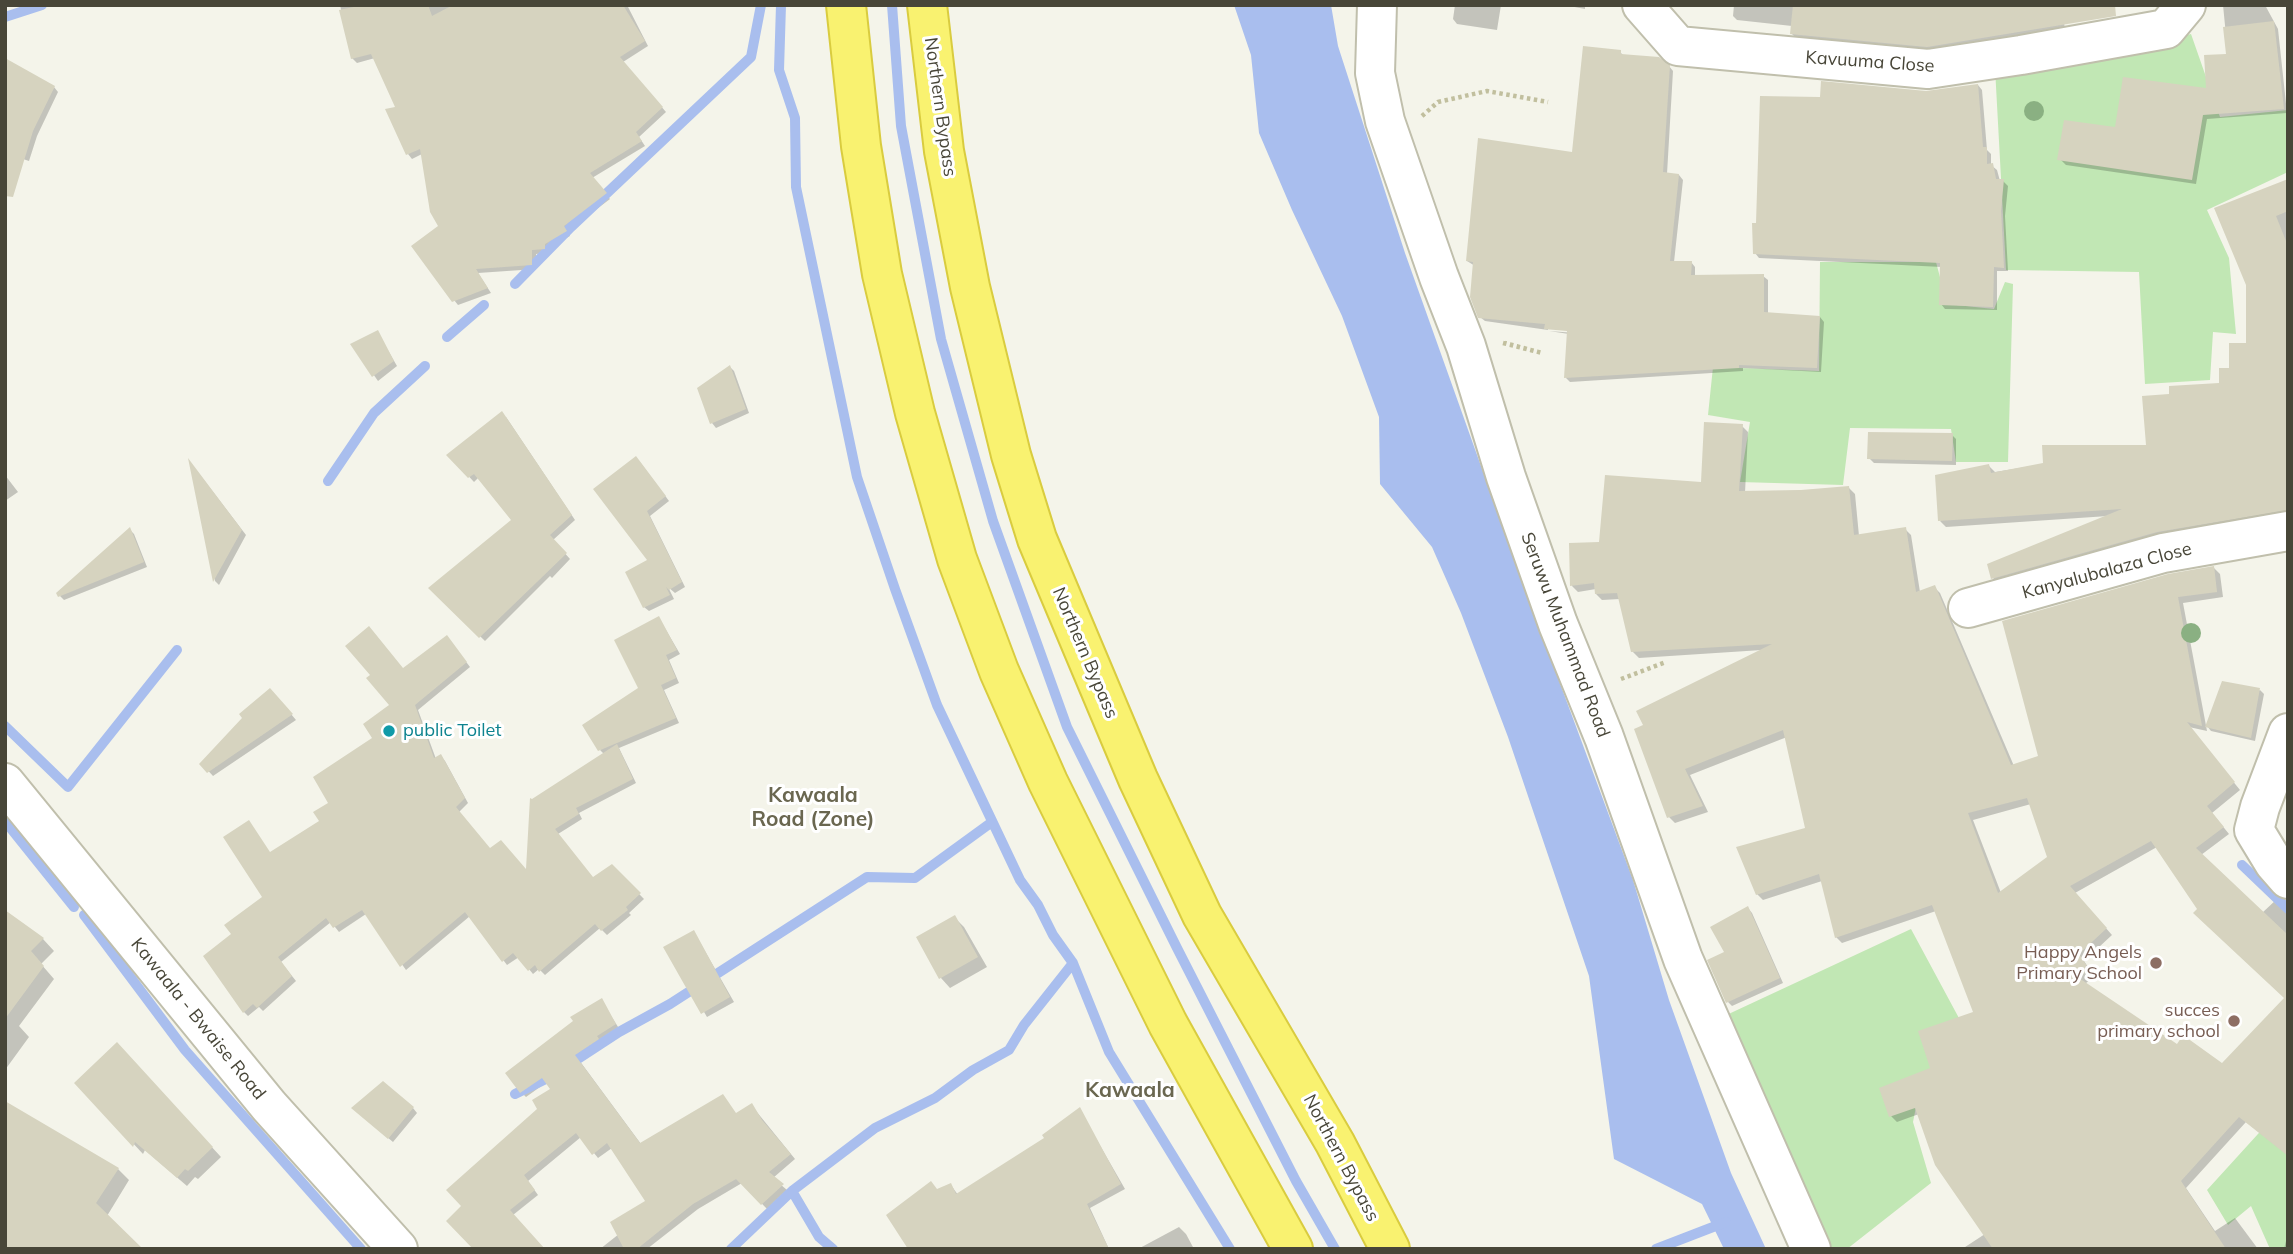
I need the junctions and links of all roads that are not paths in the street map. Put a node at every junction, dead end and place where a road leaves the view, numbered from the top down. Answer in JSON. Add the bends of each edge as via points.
{"nodes":[{"id":1,"x":846,"y":5,"type":"edge"},
{"id":2,"x":927,"y":5,"type":"edge"},
{"id":3,"x":1377,"y":5,"type":"edge"},
{"id":4,"x":1642,"y":5,"type":"edge"},
{"id":5,"x":2186,"y":5,"type":"edge"},
{"id":6,"x":2288,"y":531,"type":"edge"},
{"id":7,"x":1968,"y":608,"type":"dead end"},
{"id":8,"x":2288,"y":733,"type":"edge"},
{"id":9,"x":5,"y":783,"type":"edge"},
{"id":10,"x":2288,"y":879,"type":"edge"},
{"id":11,"x":398,"y":1249,"type":"edge"},
{"id":12,"x":1293,"y":1249,"type":"edge"},
{"id":13,"x":1390,"y":1249,"type":"edge"},
{"id":14,"x":1811,"y":1249,"type":"edge"}],
"edges":[{"from":1,"to":12,"type":"highway","via":[[861,146],[882,274],[957,559],[1048,782],[1168,1024]]},
{"from":2,"to":13,"type":"highway","name":"Northern Bypass","via":[[944,151],[971,287],[1011,455],[1037,540],[1138,779],[1202,915],[1335,1143]]},
{"from":3,"to":14,"type":"street","name":"Seruwu Muhammad Road","via":[[1375,73],[1385,121],[1466,346],[1553,612],[1604,737],[1683,959]]},
{"from":4,"to":5,"type":"street","name":"Kavuuma Close","via":[[1678,46],[1928,69],[2166,29]]},
{"from":6,"to":7,"type":"street","name":"Kanyalubalaza Close","via":[[2163,553]]},
{"from":8,"to":10,"type":"street","via":[[2254,830]]},
{"from":9,"to":11,"type":"street","name":"Kawaala - Bwaise Road","via":[[269,1106]]}]}
